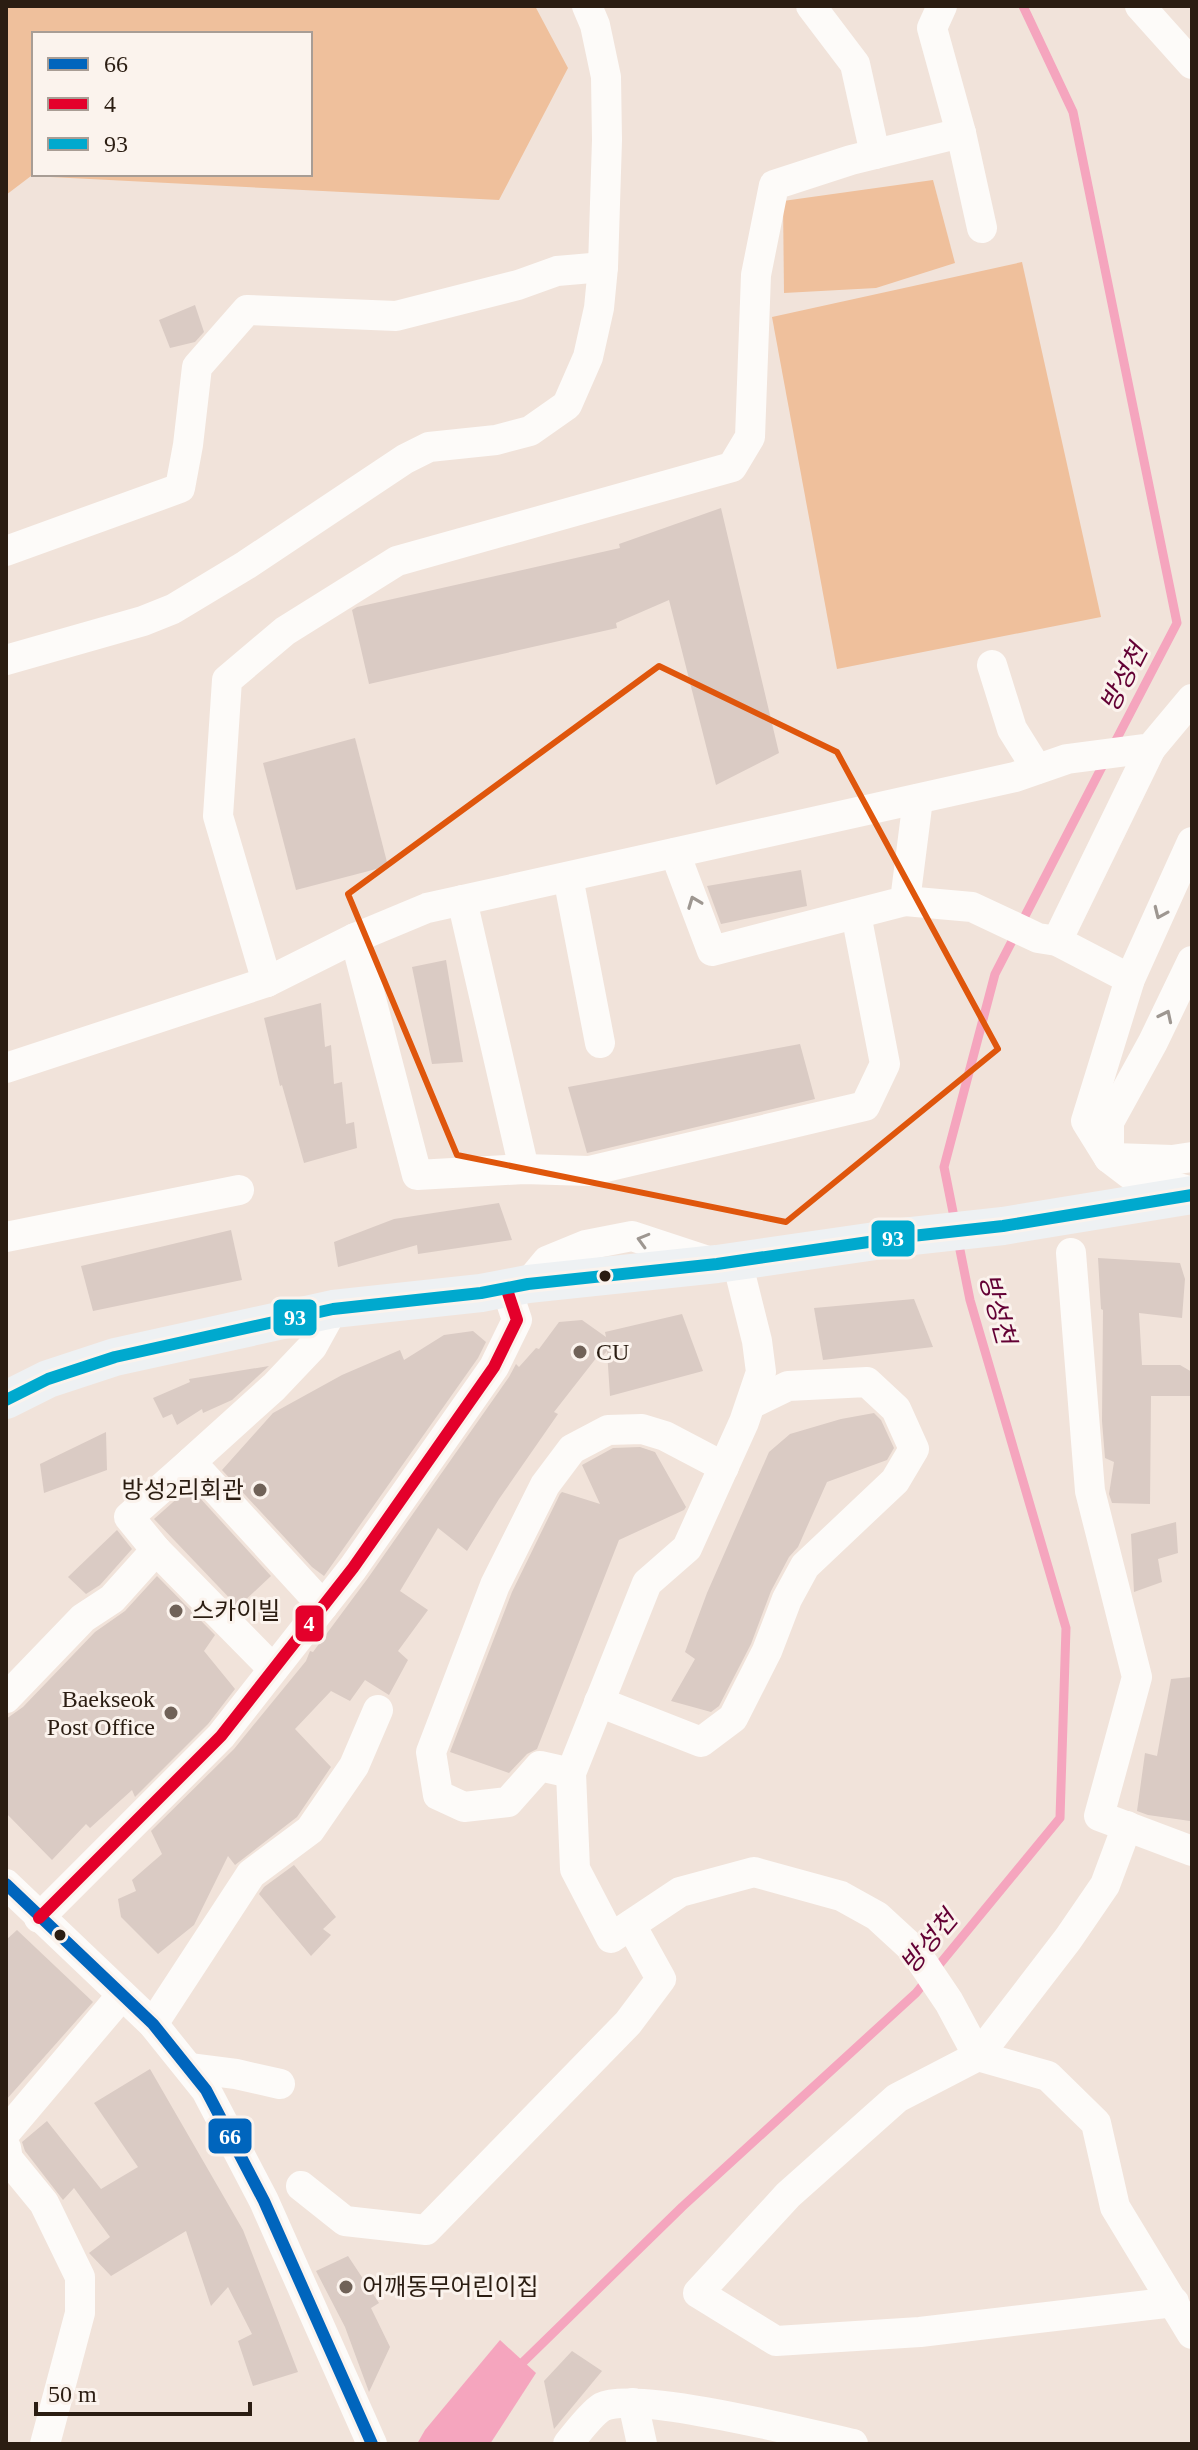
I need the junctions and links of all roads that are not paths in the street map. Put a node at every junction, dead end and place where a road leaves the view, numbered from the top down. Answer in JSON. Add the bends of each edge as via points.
{"nodes":[{"id":1,"x":587,"y":6,"type":"edge"},
{"id":2,"x":811,"y":6,"type":"edge"},
{"id":3,"x":942,"y":6,"type":"edge"},
{"id":4,"x":1140,"y":6,"type":"edge"},
{"id":5,"x":1192,"y":64,"type":"edge"},
{"id":6,"x":961,"y":133,"type":"junction"},
{"id":7,"x":875,"y":154,"type":"junction"},
{"id":8,"x":982,"y":228,"type":"dead end"},
{"id":9,"x":603,"y":267,"type":"junction"},
{"id":10,"x":6,"y":551,"type":"edge"},
{"id":11,"x":6,"y":660,"type":"edge"},
{"id":12,"x":992,"y":665,"type":"dead end"},
{"id":13,"x":1192,"y":699,"type":"edge"},
{"id":14,"x":1142,"y":748,"type":"junction"},
{"id":15,"x":1037,"y":769,"type":"junction"},
{"id":16,"x":918,"y":799,"type":"junction"},
{"id":17,"x":1192,"y":842,"type":"edge"},
{"id":18,"x":675,"y":853,"type":"junction"},
{"id":19,"x":568,"y":877,"type":"junction"},
{"id":20,"x":462,"y":900,"type":"junction"},
{"id":21,"x":905,"y":901,"type":"junction"},
{"id":22,"x":856,"y":914,"type":"junction"},
{"id":23,"x":355,"y":938,"type":"junction"},
{"id":24,"x":1048,"y":940,"type":"junction"},
{"id":25,"x":1192,"y":961,"type":"edge"},
{"id":26,"x":1130,"y":979,"type":"junction"},
{"id":27,"x":267,"y":982,"type":"junction"},
{"id":28,"x":600,"y":1043,"type":"dead end"},
{"id":29,"x":6,"y":1068,"type":"edge"},
{"id":30,"x":1192,"y":1157,"type":"edge"},
{"id":31,"x":1109,"y":1158,"type":"junction"},
{"id":32,"x":524,"y":1169,"type":"junction"},
{"id":33,"x":239,"y":1190,"type":"dead end"},
{"id":34,"x":1192,"y":1193,"type":"edge"},
{"id":35,"x":6,"y":1237,"type":"edge"},
{"id":36,"x":1071,"y":1253,"type":"dead end"},
{"id":37,"x":727,"y":1262,"type":"junction"},
{"id":38,"x":517,"y":1287,"type":"junction"},
{"id":39,"x":333,"y":1309,"type":"junction"},
{"id":40,"x":6,"y":1400,"type":"edge"},
{"id":41,"x":751,"y":1404,"type":"junction"},
{"id":42,"x":191,"y":1462,"type":"junction"},
{"id":43,"x":724,"y":1467,"type":"junction"},
{"id":44,"x":156,"y":1550,"type":"junction"},
{"id":45,"x":323,"y":1606,"type":"junction"},
{"id":46,"x":273,"y":1669,"type":"junction"},
{"id":47,"x":6,"y":1698,"type":"edge"},
{"id":48,"x":599,"y":1702,"type":"junction"},
{"id":49,"x":378,"y":1710,"type":"dead end"},
{"id":50,"x":571,"y":1773,"type":"junction"},
{"id":51,"x":1127,"y":1826,"type":"junction"},
{"id":52,"x":1192,"y":1851,"type":"edge"},
{"id":53,"x":18,"y":1905,"type":"edge"},
{"id":54,"x":631,"y":1925,"type":"junction"},
{"id":55,"x":122,"y":1995,"type":"junction"},
{"id":56,"x":153,"y":2024,"type":"junction"},
{"id":57,"x":978,"y":2056,"type":"junction"},
{"id":58,"x":189,"y":2068,"type":"junction"},
{"id":59,"x":280,"y":2084,"type":"dead end"},
{"id":60,"x":6,"y":2132,"type":"edge"},
{"id":61,"x":6,"y":2148,"type":"edge"},
{"id":62,"x":301,"y":2186,"type":"dead end"},
{"id":63,"x":1174,"y":2302,"type":"junction"},
{"id":64,"x":1192,"y":2334,"type":"edge"},
{"id":65,"x":633,"y":2403,"type":"junction"},
{"id":66,"x":367,"y":2440,"type":"edge"},
{"id":67,"x":640,"y":2443,"type":"edge"},
{"id":68,"x":45,"y":2444,"type":"edge"},
{"id":69,"x":568,"y":2444,"type":"edge"},
{"id":70,"x":853,"y":2444,"type":"edge"}],
"edges":[{"from":1,"to":9,"type":"street","via":[[606,77]]},
{"from":2,"to":7,"type":"street","via":[[855,64]]},
{"from":3,"to":6,"type":"street","via":[[932,28]]},
{"from":4,"to":5,"type":"street"},
{"from":6,"to":7,"type":"street"},
{"from":6,"to":8,"type":"street"},
{"from":7,"to":27,"type":"street","via":[[774,185],[756,275],[750,437],[732,467],[397,561],[285,631],[227,680],[218,816]]},
{"from":9,"to":10,"type":"street","via":[[557,271],[396,316],[247,310],[197,367],[180,488]]},
{"from":9,"to":11,"type":"street","via":[[588,357],[567,405],[530,431],[429,447],[173,609]]},
{"from":12,"to":15,"type":"street","via":[[1012,729]]},
{"from":13,"to":14,"type":"street"},
{"from":14,"to":15,"type":"street"},
{"from":14,"to":24,"type":"street"},
{"from":15,"to":16,"type":"street"},
{"from":16,"to":18,"type":"street"},
{"from":16,"to":21,"type":"street"},
{"from":17,"to":26,"type":"street","one_way":true},
{"from":18,"to":19,"type":"street"},
{"from":22,"to":18,"type":"street","one_way":true,"via":[[712,951]]},
{"from":19,"to":20,"type":"street"},
{"from":19,"to":28,"type":"street"},
{"from":20,"to":23,"type":"street","via":[[427,908]]},
{"from":20,"to":32,"type":"street"},
{"from":21,"to":22,"type":"street"},
{"from":21,"to":24,"type":"street","via":[[972,907]]},
{"from":22,"to":32,"type":"street","via":[[885,1064],[865,1106],[589,1171]]},
{"from":23,"to":27,"type":"street"},
{"from":23,"to":32,"type":"street","via":[[417,1175]]},
{"from":24,"to":26,"type":"street"},
{"from":31,"to":25,"type":"street","one_way":true,"via":[[1109,1122]]},
{"from":26,"to":31,"type":"street","via":[[1086,1121]]},
{"from":27,"to":29,"type":"street"},
{"from":30,"to":31,"type":"street"},
{"from":31,"to":34,"type":"street","via":[[1130,1174]]},
{"from":33,"to":35,"type":"street"},
{"from":34,"to":37,"type":"main road","via":[[1003,1226]]},
{"from":36,"to":51,"type":"street","via":[[1090,1491],[1137,1677],[1099,1816]]},
{"from":37,"to":38,"type":"main road"},
{"from":37,"to":41,"type":"street","via":[[757,1341],[761,1372]]},
{"from":38,"to":39,"type":"main road"},
{"from":38,"to":45,"type":"street","via":[[517,1320],[494,1367]]},
{"from":39,"to":40,"type":"main road","via":[[115,1357],[48,1379]]},
{"from":39,"to":42,"type":"street","via":[[312,1347]]},
{"from":41,"to":43,"type":"street"},
{"from":41,"to":48,"type":"street","via":[[788,1386],[867,1382],[896,1409],[914,1449],[895,1481],[805,1566],[733,1718],[701,1742]]},
{"from":42,"to":44,"type":"street","via":[[129,1517]]},
{"from":42,"to":45,"type":"street"},
{"from":43,"to":48,"type":"street","via":[[687,1548],[647,1583]]},
{"from":43,"to":50,"type":"street","via":[[665,1436],[642,1429],[608,1430],[572,1449],[545,1485],[495,1585],[431,1752],[438,1795],[464,1807],[508,1802],[540,1766]]},
{"from":44,"to":46,"type":"street"},
{"from":44,"to":47,"type":"street"},
{"from":45,"to":46,"type":"street"},
{"from":46,"to":53,"type":"street","via":[[221,1736]]},
{"from":48,"to":50,"type":"street"},
{"from":49,"to":56,"type":"street","via":[[354,1766],[310,1830],[251,1874]]},
{"from":50,"to":54,"type":"street","via":[[575,1869],[611,1938]]},
{"from":51,"to":52,"type":"street"},
{"from":51,"to":57,"type":"street","via":[[1105,1885]]},
{"from":53,"to":55,"type":"street"},
{"from":54,"to":57,"type":"street","via":[[680,1892],[754,1872],[841,1896],[877,1916],[914,1950]]},
{"from":54,"to":62,"type":"street","via":[[661,1979],[628,2023],[426,2230],[345,2221]]},
{"from":55,"to":56,"type":"street"},
{"from":55,"to":60,"type":"street"},
{"from":56,"to":58,"type":"street"},
{"from":57,"to":63,"type":"street","via":[[1048,2076],[1096,2123],[1115,2207]]},
{"from":57,"to":63,"type":"street","via":[[897,2098],[788,2195],[698,2293],[776,2341],[920,2332]]},
{"from":58,"to":59,"type":"street"},
{"from":58,"to":66,"type":"street","via":[[206,2090],[264,2201]]},
{"from":61,"to":68,"type":"street","via":[[8,2159],[44,2203],[80,2277],[80,2313]]},
{"from":63,"to":64,"type":"street"},
{"from":65,"to":67,"type":"street"},
{"from":65,"to":69,"type":"street","via":[[602,2407]]},
{"from":65,"to":70,"type":"street","via":[[706,2412]]}]}
